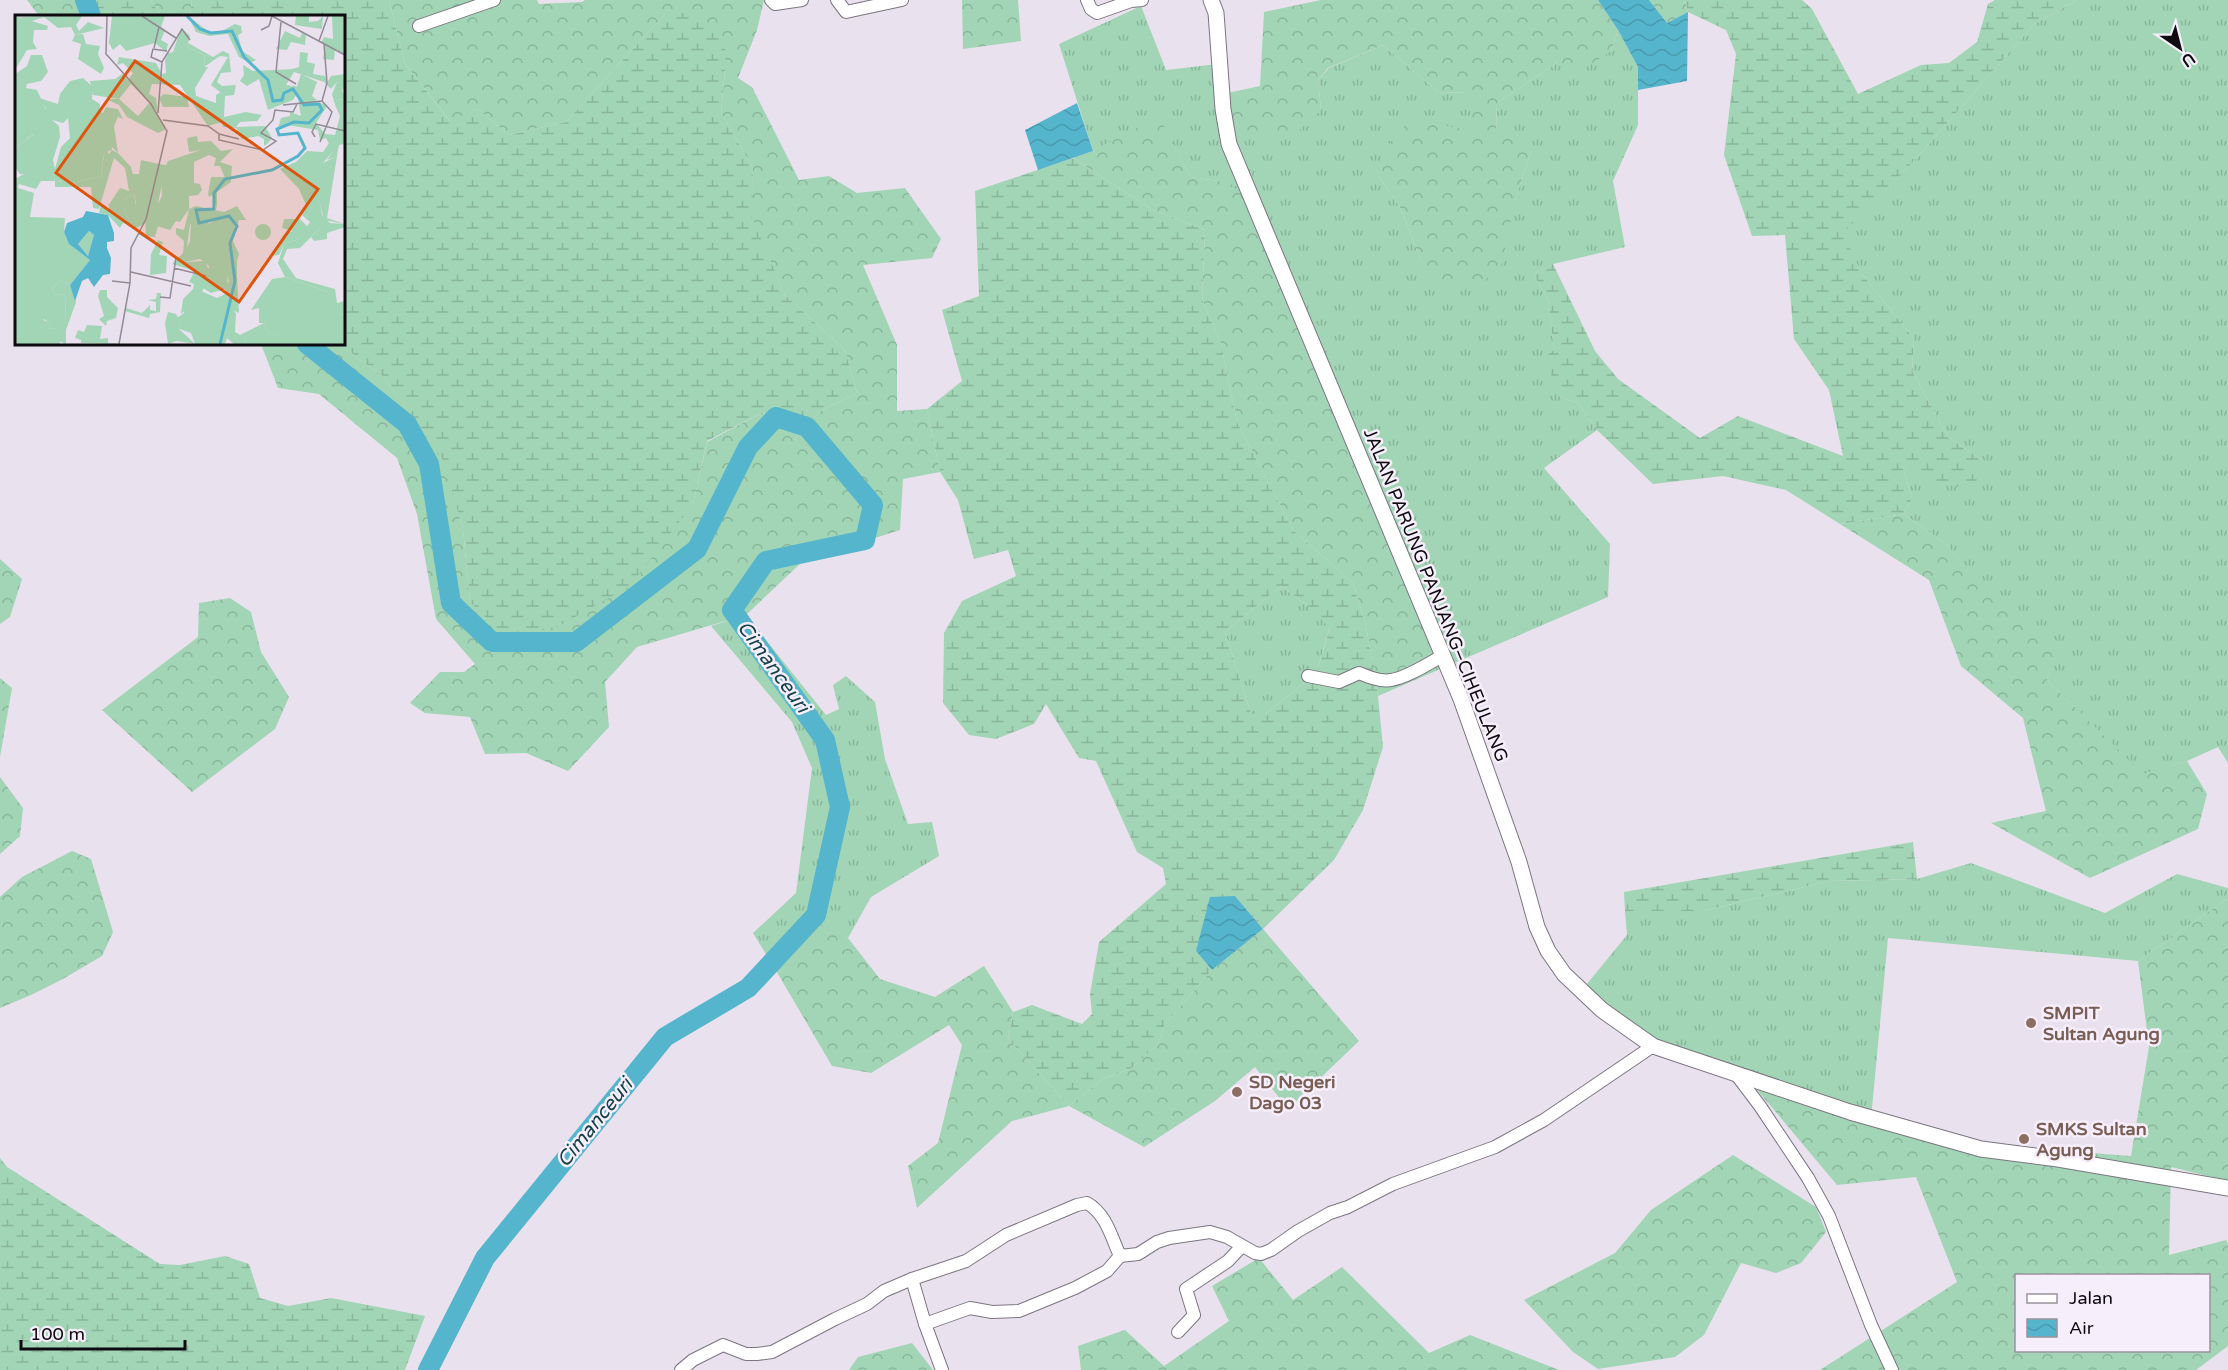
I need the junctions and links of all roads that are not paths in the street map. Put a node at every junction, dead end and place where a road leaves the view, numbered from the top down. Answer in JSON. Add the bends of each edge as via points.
{"nodes":[{"id":1,"x":494,"y":0,"type":"edge"},
{"id":2,"x":771,"y":0,"type":"edge"},
{"id":3,"x":802,"y":0,"type":"edge"},
{"id":4,"x":837,"y":0,"type":"edge"},
{"id":5,"x":902,"y":0,"type":"edge"},
{"id":6,"x":1087,"y":0,"type":"edge"},
{"id":7,"x":1142,"y":0,"type":"edge"},
{"id":8,"x":1211,"y":0,"type":"edge"},
{"id":9,"x":419,"y":26,"type":"dead end"},
{"id":10,"x":1442,"y":656,"type":"junction"},
{"id":11,"x":1308,"y":676,"type":"dead end"},
{"id":12,"x":1653,"y":1046,"type":"junction"},
{"id":13,"x":1734,"y":1072,"type":"junction"},
{"id":14,"x":2228,"y":1188,"type":"edge"},
{"id":15,"x":1242,"y":1246,"type":"junction"},
{"id":16,"x":1119,"y":1256,"type":"junction"},
{"id":17,"x":912,"y":1279,"type":"junction"},
{"id":18,"x":925,"y":1324,"type":"junction"},
{"id":19,"x":1178,"y":1332,"type":"dead end"},
{"id":20,"x":681,"y":1370,"type":"edge"},
{"id":21,"x":942,"y":1370,"type":"edge"},
{"id":22,"x":1892,"y":1370,"type":"edge"}],
"edges":[{"from":1,"to":9,"type":"street"},
{"from":2,"to":3,"type":"street","via":[[775,4]]},
{"from":4,"to":5,"type":"street","via":[[846,12]]},
{"from":6,"to":7,"type":"street","via":[[1097,13]]},
{"from":8,"to":10,"type":"street","name":"JALAN PARUNG PANJANG–CIHEULANG","via":[[1216,13],[1229,144]]},
{"from":10,"to":11,"type":"street","via":[[1391,680],[1359,673],[1339,682]]},
{"from":10,"to":12,"type":"street","name":"JALAN PARUNG PANJANG–CIHEULANG","via":[[1465,710],[1548,951],[1564,974],[1602,1010]]},
{"from":12,"to":13,"type":"street","name":"JALAN PARUNG PANJANG–CIHEULANG"},
{"from":12,"to":15,"type":"street","via":[[1544,1120],[1495,1147],[1393,1184],[1330,1213],[1261,1254]]},
{"from":13,"to":14,"type":"street","name":"JALAN PARUNG PANJANG–CIHEULANG","via":[[1850,1112],[1981,1149]]},
{"from":13,"to":22,"type":"street","via":[[1761,1106],[1829,1216]]},
{"from":15,"to":16,"type":"street","via":[[1210,1232],[1197,1233],[1157,1242],[1138,1254]]},
{"from":15,"to":19,"type":"street","via":[[1186,1289],[1194,1315]]},
{"from":16,"to":17,"type":"street","via":[[1102,1216],[1087,1203],[1006,1234],[966,1261]]},
{"from":16,"to":18,"type":"street","via":[[1107,1271],[1019,1311],[970,1308]]},
{"from":17,"to":18,"type":"street"},
{"from":17,"to":20,"type":"street","via":[[772,1352],[746,1354],[723,1345]]},
{"from":18,"to":21,"type":"street"}]}
